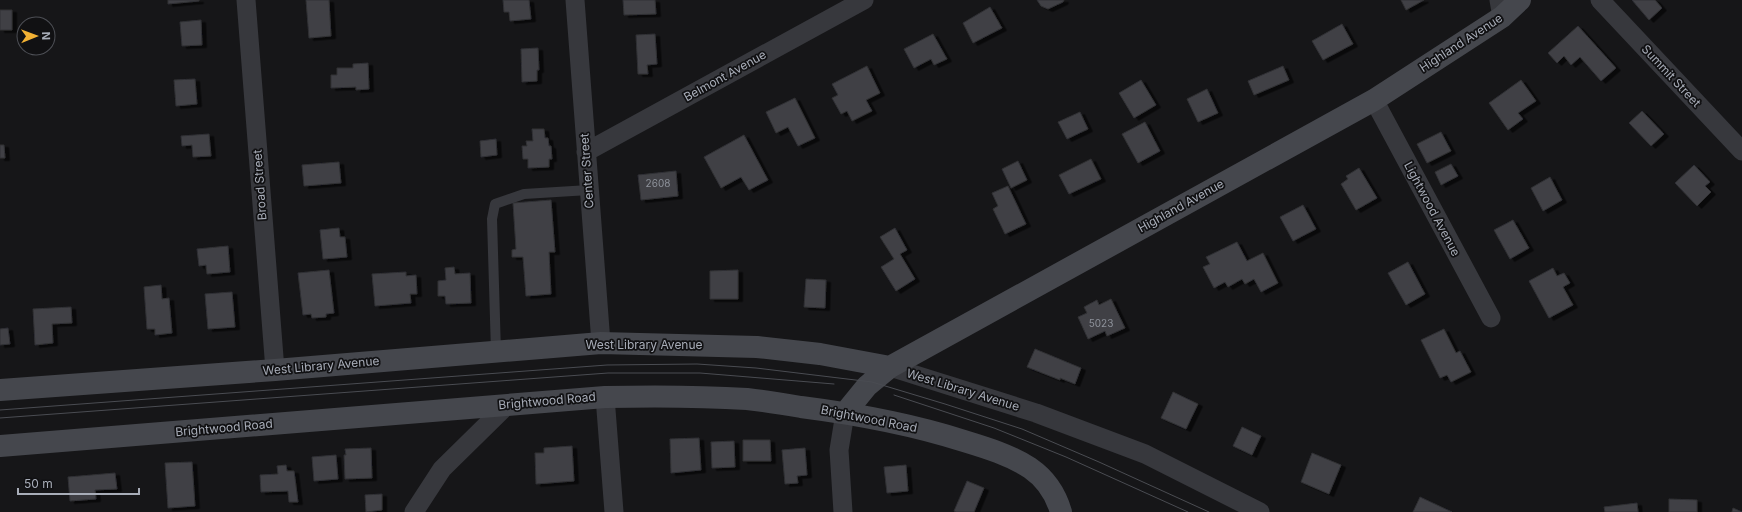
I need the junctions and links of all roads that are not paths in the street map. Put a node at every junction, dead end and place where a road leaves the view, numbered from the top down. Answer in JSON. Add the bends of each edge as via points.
{"nodes":[{"id":1,"x":246,"y":0,"type":"edge"},
{"id":2,"x":575,"y":0,"type":"edge"},
{"id":3,"x":864,"y":0,"type":"edge"},
{"id":4,"x":1520,"y":0,"type":"edge"},
{"id":5,"x":1600,"y":0,"type":"edge"},
{"id":6,"x":1500,"y":8,"type":"edge"},
{"id":7,"x":1374,"y":100,"type":"junction"},
{"id":8,"x":1742,"y":151,"type":"edge"},
{"id":9,"x":586,"y":152,"type":"junction"},
{"id":10,"x":589,"y":190,"type":"junction"},
{"id":11,"x":1491,"y":318,"type":"dead end"},
{"id":12,"x":601,"y":343,"type":"junction"},
{"id":13,"x":496,"y":352,"type":"junction"},
{"id":14,"x":890,"y":367,"type":"junction"},
{"id":15,"x":275,"y":370,"type":"junction"},
{"id":16,"x":0,"y":390,"type":"edge"},
{"id":17,"x":605,"y":396,"type":"junction"},
{"id":18,"x":507,"y":405,"type":"junction"},
{"id":19,"x":845,"y":413,"type":"junction"},
{"id":20,"x":0,"y":446,"type":"edge"},
{"id":21,"x":414,"y":512,"type":"edge"},
{"id":22,"x":614,"y":512,"type":"edge"},
{"id":23,"x":843,"y":512,"type":"edge"},
{"id":24,"x":1061,"y":512,"type":"edge"},
{"id":25,"x":1260,"y":512,"type":"edge"}],
"edges":[{"from":1,"to":15,"type":"street","name":"Broad Street"},
{"from":2,"to":9,"type":"street","name":"Center Street"},
{"from":3,"to":9,"type":"street","name":"Belmont Avenue"},
{"from":4,"to":6,"type":"street","name":"Highland Avenue"},
{"from":5,"to":8,"type":"street","name":"Summit Street"},
{"from":6,"to":7,"type":"street","name":"Highland Avenue"},
{"from":7,"to":11,"type":"street","name":"Lightwood Avenue"},
{"from":7,"to":14,"type":"street","name":"Highland Avenue"},
{"from":9,"to":10,"type":"street","name":"Center Street"},
{"from":10,"to":12,"type":"street","name":"Center Street"},
{"from":10,"to":13,"type":"lane","via":[[524,194],[495,204],[492,219]]},
{"from":12,"to":13,"type":"street","name":"West Library Avenue"},
{"from":12,"to":14,"type":"street","name":"West Library Avenue","via":[[756,347],[820,354]]},
{"from":13,"to":15,"type":"street","name":"West Library Avenue"},
{"from":14,"to":19,"type":"street","name":"Highland Avenue","via":[[867,386]]},
{"from":14,"to":25,"type":"street","name":"West Library Avenue","via":[[1036,413],[1145,454]]},
{"from":15,"to":16,"type":"street","name":"West Library Avenue"},
{"from":17,"to":18,"type":"street","name":"Brightwood Road"},
{"from":17,"to":19,"type":"street","name":"Brightwood Road","via":[[742,399]]},
{"from":17,"to":22,"type":"street"},
{"from":18,"to":20,"type":"street","name":"Brightwood Road"},
{"from":18,"to":21,"type":"street","via":[[442,469]]},
{"from":19,"to":23,"type":"street","via":[[839,450]]},
{"from":19,"to":24,"type":"street","name":"Brightwood Road","via":[[934,432],[1015,459],[1042,478],[1056,496]]}]}
